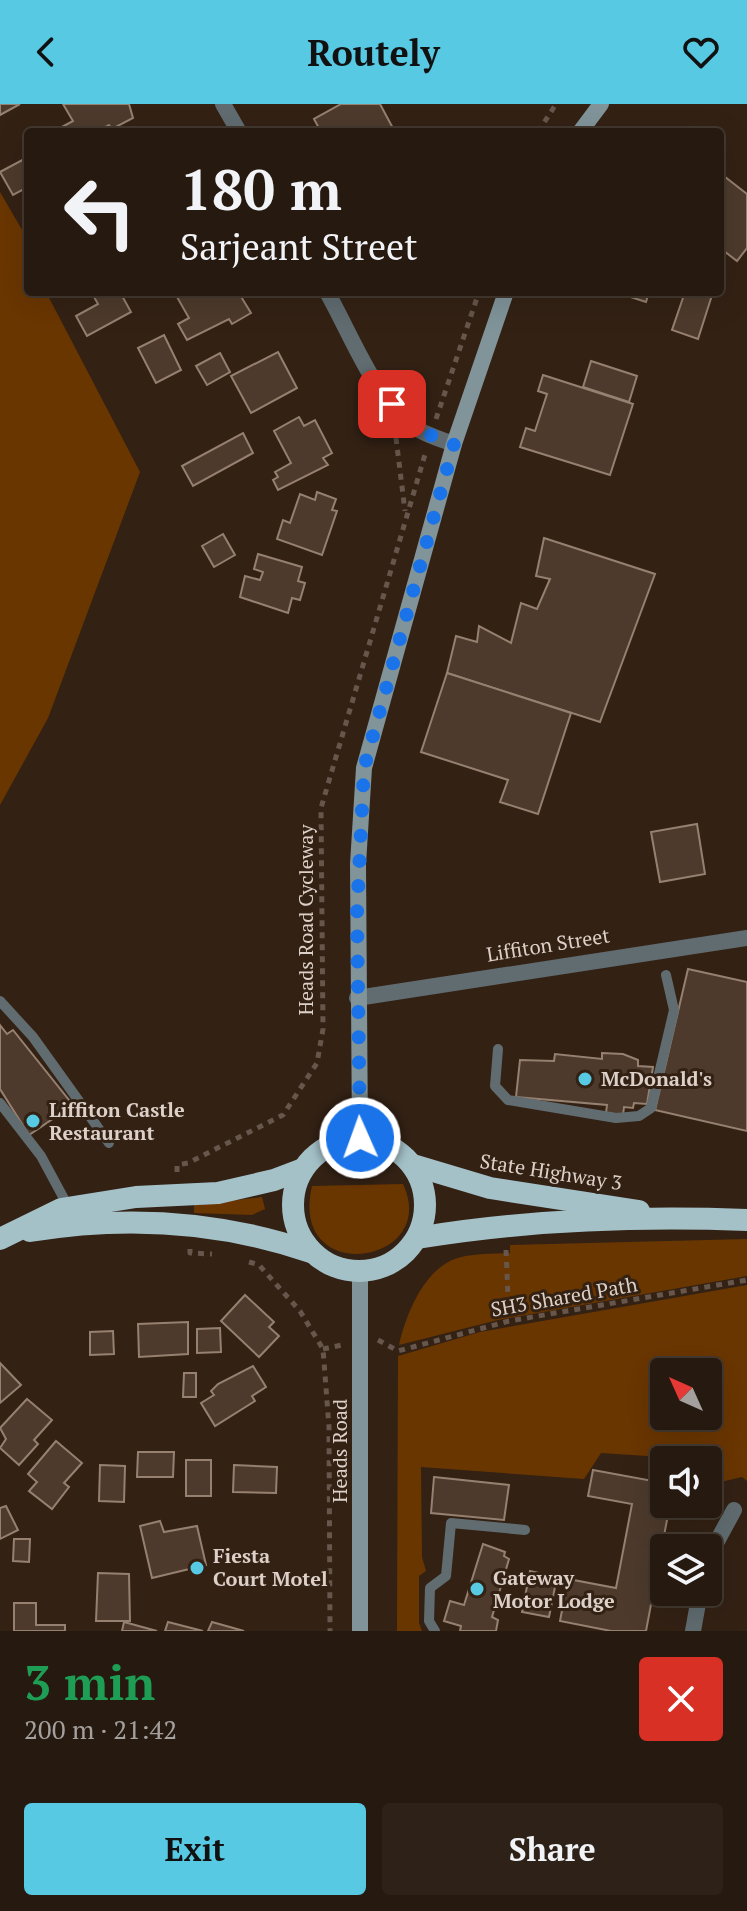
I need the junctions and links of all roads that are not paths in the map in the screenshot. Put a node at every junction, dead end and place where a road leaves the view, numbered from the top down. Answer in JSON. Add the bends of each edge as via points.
{"nodes":[{"id":1,"x":223,"y":104,"type":"edge"},
{"id":2,"x":601,"y":104,"type":"edge"},
{"id":3,"x":237,"y":128,"type":"edge"},
{"id":4,"x":583,"y":128,"type":"edge"},
{"id":5,"x":329,"y":296,"type":"edge"},
{"id":6,"x":505,"y":296,"type":"edge"},
{"id":7,"x":454,"y":444,"type":"junction"},
{"id":8,"x":747,"y":938,"type":"edge"},
{"id":9,"x":666,"y":975,"type":"dead end"},
{"id":10,"x":357,"y":998,"type":"junction"},
{"id":11,"x":0,"y":1001,"type":"edge"},
{"id":12,"x":498,"y":1049,"type":"dead end"},
{"id":13,"x":0,"y":1103,"type":"edge"},
{"id":14,"x":360,"y":1138,"type":"junction"},
{"id":15,"x":109,"y":1143,"type":"dead end"},
{"id":16,"x":413,"y":1165,"type":"junction"},
{"id":17,"x":303,"y":1169,"type":"junction"},
{"id":18,"x":69,"y":1208,"type":"junction"},
{"id":19,"x":684,"y":1218,"type":"junction"},
{"id":20,"x":747,"y":1220,"type":"edge"},
{"id":21,"x":5,"y":1236,"type":"edge"},
{"id":22,"x":417,"y":1238,"type":"junction"},
{"id":23,"x":311,"y":1252,"type":"junction"},
{"id":24,"x":360,"y":1272,"type":"junction"},
{"id":25,"x":734,"y":1510,"type":"dead end"},
{"id":26,"x":525,"y":1530,"type":"dead end"},
{"id":27,"x":721,"y":1534,"type":"edge"},
{"id":28,"x":697,"y":1606,"type":"edge"},
{"id":29,"x":360,"y":1631,"type":"edge"},
{"id":30,"x":435,"y":1631,"type":"edge"},
{"id":31,"x":693,"y":1631,"type":"edge"}],
"edges":[{"from":1,"to":3,"type":"street"},
{"from":2,"to":4,"type":"main road"},
{"from":5,"to":7,"type":"street","via":[[382,391],[404,419]]},
{"from":6,"to":7,"type":"main road"},
{"from":7,"to":10,"type":"main road","via":[[364,768]]},
{"from":8,"to":10,"type":"street","name":"Liffiton Street"},
{"from":9,"to":12,"type":"lane","via":[[674,1010],[651,1108],[639,1116],[616,1118],[508,1100],[495,1086]]},
{"from":10,"to":14,"type":"main road"},
{"from":11,"to":15,"type":"lane","via":[[33,1037]]},
{"from":13,"to":18,"type":"lane","via":[[41,1156]]},
{"from":14,"to":16,"type":"highway","via":[[384,1143]]},
{"from":14,"to":17,"type":"highway","via":[[334,1143]]},
{"from":16,"to":19,"type":"highway","name":"State Highway 3","via":[[490,1188]]},
{"from":16,"to":22,"type":"highway","via":[[426,1201]]},
{"from":17,"to":18,"type":"highway","via":[[218,1193],[136,1197]]},
{"from":17,"to":23,"type":"highway","via":[[294,1190],[293,1212]]},
{"from":18,"to":21,"type":"highway"},
{"from":19,"to":20,"type":"highway","name":"State Highway 3"},
{"from":19,"to":22,"type":"highway","name":"State Highway 3","via":[[507,1227]]},
{"from":21,"to":23,"type":"highway","via":[[106,1222],[185,1224],[239,1231]]},
{"from":22,"to":24,"type":"highway","via":[[398,1259]]},
{"from":23,"to":24,"type":"highway","via":[[333,1267]]},
{"from":24,"to":29,"type":"main road","name":"Heads Road"},
{"from":25,"to":27,"type":"street"},
{"from":26,"to":30,"type":"lane","via":[[451,1523],[446,1576],[430,1588],[429,1621]]},
{"from":28,"to":31,"type":"street"}]}
